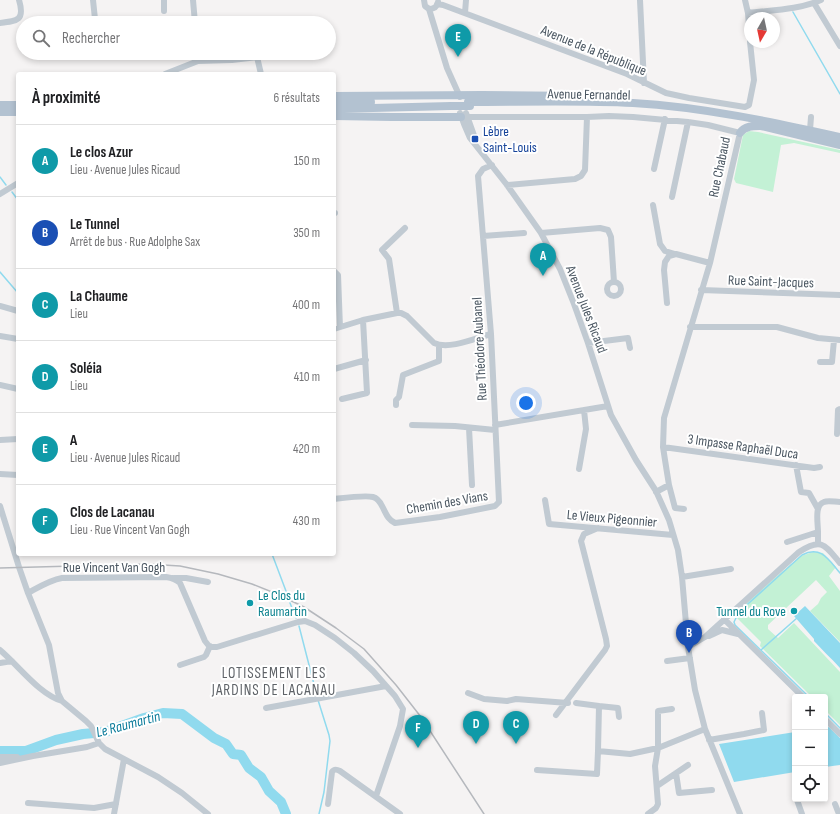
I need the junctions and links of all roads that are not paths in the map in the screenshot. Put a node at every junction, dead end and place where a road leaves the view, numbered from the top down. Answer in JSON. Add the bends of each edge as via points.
{"nodes":[{"id":1,"x":19,"y":0,"type":"edge"},
{"id":2,"x":93,"y":0,"type":"edge"},
{"id":3,"x":164,"y":0,"type":"edge"},
{"id":4,"x":193,"y":0,"type":"edge"},
{"id":5,"x":424,"y":0,"type":"edge"},
{"id":6,"x":466,"y":0,"type":"edge"},
{"id":7,"x":640,"y":0,"type":"edge"},
{"id":8,"x":738,"y":0,"type":"edge"},
{"id":9,"x":797,"y":0,"type":"edge"},
{"id":10,"x":821,"y":0,"type":"edge"},
{"id":11,"x":745,"y":1,"type":"edge"},
{"id":12,"x":438,"y":2,"type":"edge"},
{"id":13,"x":814,"y":3,"type":"junction"},
{"id":14,"x":800,"y":6,"type":"junction"},
{"id":15,"x":429,"y":8,"type":"junction"},
{"id":16,"x":164,"y":11,"type":"dead end"},
{"id":17,"x":748,"y":12,"type":"edge"},
{"id":18,"x":755,"y":12,"type":"edge"},
{"id":19,"x":465,"y":13,"type":"junction"},
{"id":20,"x":20,"y":16,"type":"edge"},
{"id":21,"x":95,"y":16,"type":"edge"},
{"id":22,"x":194,"y":16,"type":"edge"},
{"id":23,"x":16,"y":20,"type":"edge"},
{"id":24,"x":0,"y":23,"type":"edge"},
{"id":25,"x":840,"y":46,"type":"edge"},
{"id":26,"x":751,"y":48,"type":"edge"},
{"id":27,"x":232,"y":60,"type":"edge"},
{"id":28,"x":258,"y":60,"type":"edge"},
{"id":29,"x":198,"y":61,"type":"joint"},
{"id":30,"x":170,"y":72,"type":"edge"},
{"id":31,"x":260,"y":72,"type":"edge"},
{"id":32,"x":644,"y":83,"type":"junction"},
{"id":33,"x":336,"y":96,"type":"edge"},
{"id":34,"x":336,"y":102,"type":"edge"},
{"id":35,"x":0,"y":105,"type":"edge"},
{"id":36,"x":16,"y":105,"type":"edge"},
{"id":37,"x":460,"y":105,"type":"junction"},
{"id":38,"x":336,"y":109,"type":"edge"},
{"id":39,"x":0,"y":112,"type":"edge"},
{"id":40,"x":16,"y":112,"type":"edge"},
{"id":41,"x":336,"y":116,"type":"edge"},
{"id":42,"x":586,"y":117,"type":"junction"},
{"id":43,"x":811,"y":117,"type":"dead end"},
{"id":44,"x":665,"y":119,"type":"junction"},
{"id":45,"x":688,"y":122,"type":"junction"},
{"id":46,"x":764,"y":126,"type":"junction"},
{"id":47,"x":810,"y":130,"type":"junction"},
{"id":48,"x":740,"y":133,"type":"junction"},
{"id":49,"x":840,"y":137,"type":"edge"},
{"id":50,"x":840,"y":145,"type":"edge"},
{"id":51,"x":492,"y":164,"type":"junction"},
{"id":52,"x":654,"y":169,"type":"dead end"},
{"id":53,"x":16,"y":184,"type":"edge"},
{"id":54,"x":507,"y":185,"type":"junction"},
{"id":55,"x":0,"y":194,"type":"edge"},
{"id":56,"x":672,"y":197,"type":"dead end"},
{"id":57,"x":653,"y":205,"type":"dead end"},
{"id":58,"x":405,"y":228,"type":"dead end"},
{"id":59,"x":524,"y":233,"type":"dead end"},
{"id":60,"x":541,"y":233,"type":"junction"},
{"id":61,"x":483,"y":236,"type":"junction"},
{"id":62,"x":676,"y":254,"type":"junction"},
{"id":63,"x":710,"y":263,"type":"junction"},
{"id":64,"x":336,"y":273,"type":"edge"},
{"id":65,"x":614,"y":282,"type":"dead end"},
{"id":66,"x":701,"y":290,"type":"junction"},
{"id":67,"x":840,"y":295,"type":"edge"},
{"id":68,"x":668,"y":303,"type":"dead end"},
{"id":69,"x":0,"y":306,"type":"edge"},
{"id":70,"x":16,"y":310,"type":"edge"},
{"id":71,"x":396,"y":313,"type":"junction"},
{"id":72,"x":363,"y":320,"type":"junction"},
{"id":73,"x":690,"y":327,"type":"junction"},
{"id":74,"x":337,"y":328,"type":"edge"},
{"id":75,"x":491,"y":334,"type":"junction"},
{"id":76,"x":0,"y":336,"type":"edge"},
{"id":77,"x":16,"y":339,"type":"edge"},
{"id":78,"x":837,"y":340,"type":"edge"},
{"id":79,"x":588,"y":343,"type":"junction"},
{"id":80,"x":439,"y":346,"type":"junction"},
{"id":81,"x":630,"y":348,"type":"dead end"},
{"id":82,"x":366,"y":360,"type":"junction"},
{"id":83,"x":820,"y":362,"type":"dead end"},
{"id":84,"x":336,"y":368,"type":"edge"},
{"id":85,"x":0,"y":385,"type":"edge"},
{"id":86,"x":16,"y":389,"type":"edge"},
{"id":87,"x":342,"y":399,"type":"dead end"},
{"id":88,"x":396,"y":405,"type":"dead end"},
{"id":89,"x":608,"y":406,"type":"junction"},
{"id":90,"x":840,"y":409,"type":"edge"},
{"id":91,"x":584,"y":410,"type":"junction"},
{"id":92,"x":412,"y":425,"type":"dead end"},
{"id":93,"x":469,"y":428,"type":"junction"},
{"id":94,"x":495,"y":428,"type":"junction"},
{"id":95,"x":837,"y":434,"type":"dead end"},
{"id":96,"x":16,"y":439,"type":"edge"},
{"id":97,"x":0,"y":440,"type":"edge"},
{"id":98,"x":664,"y":448,"type":"junction"},
{"id":99,"x":796,"y":465,"type":"junction"},
{"id":100,"x":820,"y":467,"type":"dead end"},
{"id":101,"x":579,"y":469,"type":"dead end"},
{"id":102,"x":0,"y":474,"type":"edge"},
{"id":103,"x":16,"y":475,"type":"edge"},
{"id":104,"x":472,"y":485,"type":"dead end"},
{"id":105,"x":669,"y":485,"type":"junction"},
{"id":106,"x":656,"y":492,"type":"junction"},
{"id":107,"x":336,"y":499,"type":"edge"},
{"id":108,"x":545,"y":500,"type":"dead end"},
{"id":109,"x":840,"y":502,"type":"edge"},
{"id":110,"x":0,"y":506,"type":"edge"},
{"id":111,"x":684,"y":509,"type":"dead end"},
{"id":112,"x":818,"y":509,"type":"junction"},
{"id":113,"x":598,"y":528,"type":"junction"},
{"id":114,"x":818,"y":532,"type":"junction"},
{"id":115,"x":673,"y":535,"type":"junction"},
{"id":116,"x":787,"y":542,"type":"dead end"},
{"id":117,"x":818,"y":544,"type":"junction"},
{"id":118,"x":16,"y":556,"type":"edge"},
{"id":119,"x":16,"y":556,"type":"edge"},
{"id":120,"x":840,"y":563,"type":"edge"},
{"id":121,"x":731,"y":569,"type":"dead end"},
{"id":122,"x":682,"y":577,"type":"junction"},
{"id":123,"x":172,"y":578,"type":"junction"},
{"id":124,"x":208,"y":582,"type":"dead end"},
{"id":125,"x":28,"y":593,"type":"junction"},
{"id":126,"x":722,"y":621,"type":"junction"},
{"id":127,"x":722,"y":630,"type":"junction"},
{"id":128,"x":740,"y":634,"type":"junction"},
{"id":129,"x":705,"y":637,"type":"junction"},
{"id":130,"x":210,"y":646,"type":"junction"},
{"id":131,"x":688,"y":647,"type":"junction"},
{"id":132,"x":0,"y":650,"type":"edge"},
{"id":133,"x":690,"y":658,"type":"junction"},
{"id":134,"x":12,"y":661,"type":"junction"},
{"id":135,"x":667,"y":661,"type":"dead end"},
{"id":136,"x":0,"y":664,"type":"edge"},
{"id":137,"x":180,"y":665,"type":"dead end"},
{"id":138,"x":386,"y":686,"type":"junction"},
{"id":139,"x":468,"y":693,"type":"dead end"},
{"id":140,"x":800,"y":694,"type":"edge"},
{"id":141,"x":62,"y":701,"type":"junction"},
{"id":142,"x":570,"y":703,"type":"junction"},
{"id":143,"x":599,"y":706,"type":"junction"},
{"id":144,"x":266,"y":708,"type":"dead end"},
{"id":145,"x":672,"y":709,"type":"dead end"},
{"id":146,"x":762,"y":713,"type":"dead end"},
{"id":147,"x":556,"y":715,"type":"dead end"},
{"id":148,"x":619,"y":717,"type":"dead end"},
{"id":149,"x":828,"y":722,"type":"edge"},
{"id":150,"x":705,"y":729,"type":"junction"},
{"id":151,"x":840,"y":734,"type":"edge"},
{"id":152,"x":710,"y":740,"type":"junction"},
{"id":153,"x":99,"y":743,"type":"junction"},
{"id":154,"x":658,"y":748,"type":"junction"},
{"id":155,"x":598,"y":751,"type":"junction"},
{"id":156,"x":33,"y":756,"type":"junction"},
{"id":157,"x":0,"y":757,"type":"edge"},
{"id":158,"x":124,"y":759,"type":"junction"},
{"id":159,"x":0,"y":763,"type":"edge"},
{"id":160,"x":688,"y":765,"type":"dead end"},
{"id":161,"x":537,"y":770,"type":"dead end"},
{"id":162,"x":676,"y":772,"type":"junction"},
{"id":163,"x":657,"y":786,"type":"junction"},
{"id":164,"x":712,"y":790,"type":"dead end"},
{"id":165,"x":376,"y":796,"type":"junction"},
{"id":166,"x":798,"y":802,"type":"edge"},
{"id":167,"x":28,"y":803,"type":"dead end"},
{"id":168,"x":116,"y":804,"type":"junction"},
{"id":169,"x":328,"y":804,"type":"dead end"},
{"id":170,"x":835,"y":804,"type":"dead end"},
{"id":171,"x":114,"y":814,"type":"edge"},
{"id":172,"x":208,"y":814,"type":"edge"},
{"id":173,"x":400,"y":814,"type":"edge"},
{"id":174,"x":648,"y":814,"type":"edge"},
{"id":175,"x":740,"y":814,"type":"edge"},
{"id":176,"x":802,"y":814,"type":"edge"},
{"id":177,"x":839,"y":814,"type":"edge"}],
"edges":[{"from":1,"to":20,"type":"street"},
{"from":2,"to":21,"type":"street"},
{"from":3,"to":16,"type":"street"},
{"from":4,"to":22,"type":"street"},
{"from":5,"to":15,"type":"street","name":"Avenue Jules Ricaud","via":[[425,6]]},
{"from":6,"to":19,"type":"street"},
{"from":7,"to":32,"type":"street"},
{"from":8,"to":11,"type":"street"},
{"from":9,"to":14,"type":"street"},
{"from":10,"to":13,"type":"street"},
{"from":11,"to":17,"type":"street"},
{"from":12,"to":15,"type":"street","via":[[434,8]]},
{"from":12,"to":19,"type":"street","name":"Avenue de la République"},
{"from":13,"to":14,"type":"street"},
{"from":13,"to":25,"type":"street"},
{"from":14,"to":18,"type":"street"},
{"from":15,"to":37,"type":"street","name":"Avenue Jules Ricaud"},
{"from":19,"to":32,"type":"street","name":"Avenue de la République","via":[[627,74]]},
{"from":23,"to":24,"type":"street"},
{"from":26,"to":32,"type":"street","name":"Avenue de la République","via":[[754,80],[749,105],[745,107],[689,98]]},
{"from":27,"to":29,"type":"street"},
{"from":28,"to":31,"type":"street"},
{"from":29,"to":30,"type":"street"},
{"from":33,"to":37,"type":"main road"},
{"from":34,"to":37,"type":"main road","name":"Avenue Fernandel"},
{"from":35,"to":36,"type":"main road"},
{"from":37,"to":38,"type":"main road","name":"Avenue Fernandel"},
{"from":37,"to":41,"type":"main road","via":[[392,117]]},
{"from":37,"to":42,"type":"street","name":"Rue Chabaud"},
{"from":37,"to":46,"type":"main road","name":"Avenue Fernandel","via":[[649,109]]},
{"from":37,"to":47,"type":"main road","name":"Avenue Fernandel","via":[[633,103],[730,114]]},
{"from":37,"to":51,"type":"street","name":"Avenue Jules Ricaud","via":[[470,138]]},
{"from":39,"to":40,"type":"main road"},
{"from":42,"to":44,"type":"street","name":"Rue Chabaud"},
{"from":42,"to":54,"type":"street","via":[[585,170],[582,176],[575,179]]},
{"from":43,"to":47,"type":"street"},
{"from":44,"to":45,"type":"street","name":"Rue Chabaud"},
{"from":44,"to":52,"type":"street"},
{"from":45,"to":48,"type":"street","name":"Rue Chabaud"},
{"from":45,"to":56,"type":"street"},
{"from":46,"to":48,"type":"main road","via":[[747,128]]},
{"from":46,"to":50,"type":"main road","name":"Avenue Fernandel"},
{"from":47,"to":49,"type":"main road","name":"Avenue Fernandel"},
{"from":48,"to":63,"type":"street","name":"Rue Chabaud"},
{"from":51,"to":54,"type":"street","name":"Avenue Jules Ricaud"},
{"from":51,"to":61,"type":"street","name":"Rue Théodore Aubanel","via":[[483,169],[478,176]]},
{"from":53,"to":55,"type":"street"},
{"from":54,"to":60,"type":"street","name":"Avenue Jules Ricaud"},
{"from":57,"to":62,"type":"street","via":[[660,244],[664,251]]},
{"from":58,"to":71,"type":"street","via":[[382,250],[389,259]]},
{"from":59,"to":61,"type":"street"},
{"from":60,"to":65,"type":"street","via":[[600,228],[608,230],[611,237]]},
{"from":60,"to":79,"type":"street","name":"Avenue Jules Ricaud","via":[[560,269]]},
{"from":61,"to":75,"type":"street","name":"Rue Théodore Aubanel"},
{"from":62,"to":63,"type":"street"},
{"from":62,"to":68,"type":"street","via":[[669,256],[665,262]]},
{"from":63,"to":66,"type":"street","name":"Rue Chabaud"},
{"from":64,"to":74,"type":"street"},
{"from":66,"to":67,"type":"street","name":"Rue Saint-Jacques"},
{"from":66,"to":73,"type":"street","name":"Rue Chabaud"},
{"from":69,"to":70,"type":"street"},
{"from":71,"to":72,"type":"street"},
{"from":71,"to":80,"type":"street","via":[[407,316]]},
{"from":72,"to":74,"type":"street"},
{"from":72,"to":82,"type":"street"},
{"from":73,"to":78,"type":"street","via":[[777,327],[818,338]]},
{"from":73,"to":98,"type":"street","name":"Rue Chabaud","via":[[664,418]]},
{"from":75,"to":80,"type":"street"},
{"from":75,"to":94,"type":"street","name":"Rue Théodore Aubanel"},
{"from":76,"to":77,"type":"street"},
{"from":78,"to":83,"type":"street","via":[[832,362]]},
{"from":79,"to":81,"type":"street","via":[[628,338]]},
{"from":79,"to":89,"type":"street","name":"Avenue Jules Ricaud"},
{"from":80,"to":88,"type":"street","via":[[439,361],[403,375]]},
{"from":82,"to":84,"type":"street"},
{"from":82,"to":87,"type":"street","via":[[367,393]]},
{"from":85,"to":86,"type":"street"},
{"from":89,"to":91,"type":"street"},
{"from":89,"to":106,"type":"street","name":"Avenue Jules Ricaud"},
{"from":90,"to":95,"type":"street"},
{"from":91,"to":94,"type":"street"},
{"from":91,"to":101,"type":"street","via":[[586,429]]},
{"from":92,"to":93,"type":"street"},
{"from":93,"to":94,"type":"street"},
{"from":93,"to":104,"type":"street"},
{"from":94,"to":107,"type":"street","name":"Chemin des Vians","via":[[499,502],[495,506],[396,523],[390,520],[374,497]]},
{"from":96,"to":97,"type":"street"},
{"from":98,"to":99,"type":"street","name":"3 Impasse Raphaël Duca"},
{"from":98,"to":105,"type":"street","name":"Rue Chabaud"},
{"from":99,"to":100,"type":"street","name":"3 Impasse Raphaël Duca"},
{"from":99,"to":112,"type":"street","via":[[801,492],[809,493]]},
{"from":102,"to":103,"type":"street"},
{"from":105,"to":106,"type":"street"},
{"from":105,"to":111,"type":"street","name":"Rue Chabaud","via":[[675,508]]},
{"from":106,"to":115,"type":"street","name":"Avenue Jules Ricaud"},
{"from":108,"to":113,"type":"street","name":"Le Vieux Pigeonnier","via":[[549,524]]},
{"from":109,"to":112,"type":"street","via":[[825,501]]},
{"from":110,"to":119,"type":"street"},
{"from":112,"to":114,"type":"street"},
{"from":113,"to":115,"type":"street","name":"Le Vieux Pigeonnier"},
{"from":113,"to":142,"type":"street","via":[[584,534],[580,541],[607,646]]},
{"from":114,"to":116,"type":"street"},
{"from":114,"to":117,"type":"street"},
{"from":115,"to":122,"type":"street","name":"Avenue Jules Ricaud"},
{"from":117,"to":120,"type":"street","via":[[829,550]]},
{"from":117,"to":126,"type":"street","via":[[810,545],[799,552]]},
{"from":118,"to":125,"type":"street"},
{"from":121,"to":122,"type":"street"},
{"from":122,"to":131,"type":"street","name":"Avenue Jules Ricaud"},
{"from":123,"to":124,"type":"street"},
{"from":123,"to":125,"type":"street","name":"Rue Vincent Van Gogh","via":[[62,578]]},
{"from":123,"to":130,"type":"street","name":"Rue Vincent Van Gogh","via":[[180,583],[202,636]]},
{"from":125,"to":141,"type":"street","via":[[49,645],[58,693]]},
{"from":126,"to":127,"type":"street"},
{"from":126,"to":128,"type":"street"},
{"from":126,"to":129,"type":"street"},
{"from":127,"to":128,"type":"street"},
{"from":127,"to":129,"type":"street"},
{"from":128,"to":140,"type":"street"},
{"from":129,"to":131,"type":"street"},
{"from":130,"to":137,"type":"street","via":[[204,657]]},
{"from":130,"to":138,"type":"street","via":[[217,647],[305,621],[335,638],[354,653]]},
{"from":131,"to":133,"type":"street","name":"Avenue Jules Ricaud"},
{"from":132,"to":134,"type":"street"},
{"from":133,"to":135,"type":"street"},
{"from":133,"to":150,"type":"street","name":"Avenue Jules Ricaud"},
{"from":134,"to":136,"type":"street"},
{"from":134,"to":141,"type":"street","via":[[42,690]]},
{"from":138,"to":144,"type":"street"},
{"from":138,"to":165,"type":"street","via":[[403,709],[400,726]]},
{"from":139,"to":142,"type":"street","via":[[484,699]]},
{"from":141,"to":153,"type":"street","via":[[91,726]]},
{"from":142,"to":143,"type":"street"},
{"from":142,"to":147,"type":"street"},
{"from":143,"to":148,"type":"street","via":[[618,708]]},
{"from":143,"to":155,"type":"street"},
{"from":145,"to":154,"type":"street","via":[[658,711]]},
{"from":146,"to":152,"type":"street","via":[[764,730]]},
{"from":149,"to":151,"type":"street"},
{"from":150,"to":152,"type":"street","name":"Avenue Jules Ricaud"},
{"from":150,"to":154,"type":"street"},
{"from":152,"to":175,"type":"street","name":"Avenue Jules Ricaud"},
{"from":153,"to":156,"type":"street"},
{"from":153,"to":158,"type":"street"},
{"from":154,"to":155,"type":"street","via":[[630,754]]},
{"from":154,"to":163,"type":"street","via":[[655,766]]},
{"from":155,"to":161,"type":"street","via":[[597,774]]},
{"from":156,"to":157,"type":"street"},
{"from":156,"to":159,"type":"street"},
{"from":158,"to":168,"type":"street"},
{"from":158,"to":172,"type":"street","via":[[158,777]]},
{"from":160,"to":162,"type":"street"},
{"from":162,"to":163,"type":"street"},
{"from":162,"to":164,"type":"street","via":[[678,793]]},
{"from":163,"to":174,"type":"street","via":[[658,804]]},
{"from":165,"to":169,"type":"street","via":[[336,769],[332,772]]},
{"from":165,"to":173,"type":"street"},
{"from":166,"to":176,"type":"street"},
{"from":167,"to":168,"type":"street","via":[[94,808]]},
{"from":168,"to":171,"type":"street"},
{"from":170,"to":177,"type":"street"}]}
